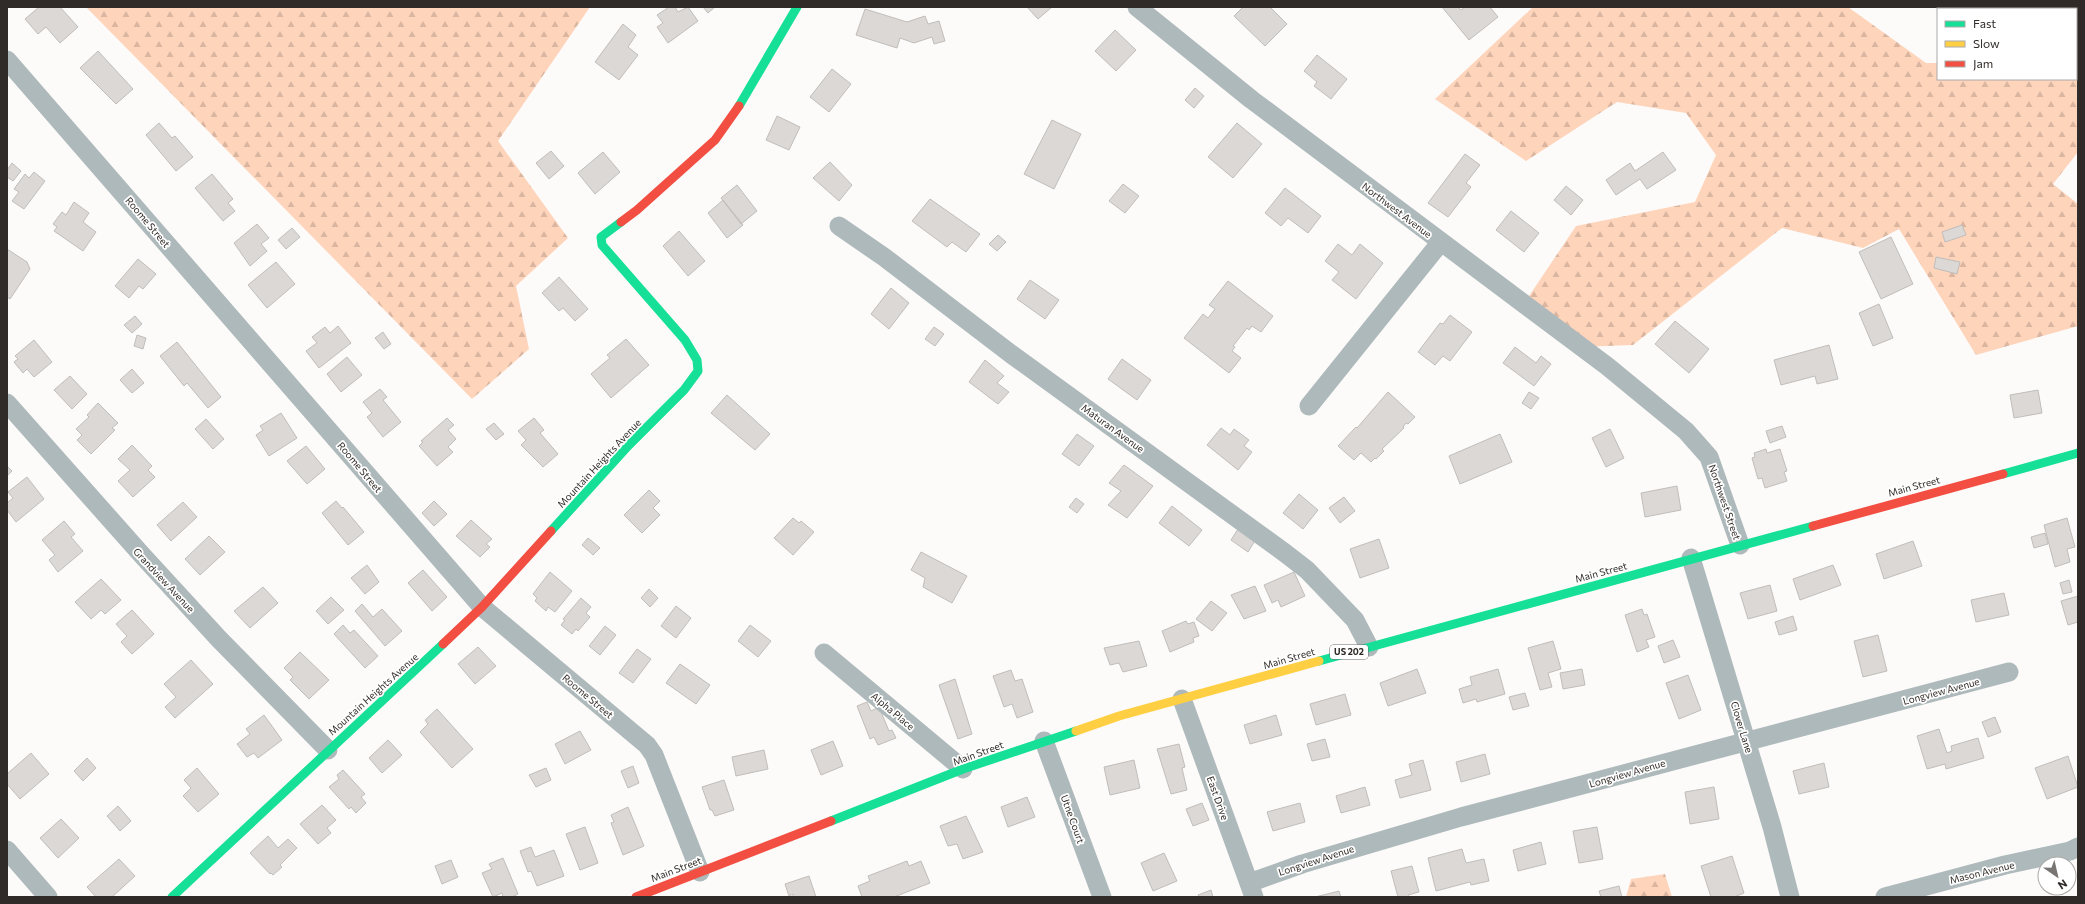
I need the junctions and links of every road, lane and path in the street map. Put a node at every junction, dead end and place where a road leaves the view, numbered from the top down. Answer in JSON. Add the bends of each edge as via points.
{"nodes":[{"id":1,"x":797,"y":7,"type":"edge"},
{"id":2,"x":1137,"y":7,"type":"edge"},
{"id":3,"x":7,"y":60,"type":"edge"},
{"id":4,"x":839,"y":226,"type":"dead end"},
{"id":5,"x":1440,"y":243,"type":"junction"},
{"id":6,"x":7,"y":402,"type":"edge"},
{"id":7,"x":1309,"y":406,"type":"dead end"},
{"id":8,"x":1659,"y":409,"type":"joint"},
{"id":9,"x":2078,"y":453,"type":"edge"},
{"id":10,"x":1740,"y":545,"type":"junction"},
{"id":11,"x":1692,"y":558,"type":"junction"},
{"id":12,"x":482,"y":607,"type":"junction"},
{"id":13,"x":1369,"y":647,"type":"junction"},
{"id":14,"x":824,"y":653,"type":"dead end"},
{"id":15,"x":2009,"y":672,"type":"dead end"},
{"id":16,"x":1182,"y":699,"type":"junction"},
{"id":17,"x":1044,"y":741,"type":"junction"},
{"id":18,"x":1746,"y":741,"type":"junction"},
{"id":19,"x":328,"y":750,"type":"junction"},
{"id":20,"x":963,"y":769,"type":"junction"},
{"id":21,"x":7,"y":850,"type":"edge"},
{"id":22,"x":2077,"y":850,"type":"edge"},
{"id":23,"x":700,"y":872,"type":"junction"},
{"id":24,"x":1252,"y":890,"type":"edge"},
{"id":25,"x":48,"y":897,"type":"edge"},
{"id":26,"x":172,"y":897,"type":"edge"},
{"id":27,"x":636,"y":897,"type":"edge"},
{"id":28,"x":1102,"y":897,"type":"edge"},
{"id":29,"x":1790,"y":897,"type":"edge"},
{"id":30,"x":1885,"y":897,"type":"edge"}],
"edges":[{"from":1,"to":12,"type":"main road","name":"Mountain Heights Avenue","via":[[743,101],[715,140],[637,210],[601,237],[602,245],[609,255],[685,340],[697,360],[698,371],[684,390],[628,446]]},
{"from":2,"to":5,"type":"street","name":"Northwest Avenue","via":[[1252,100]]},
{"from":3,"to":12,"type":"street","name":"Roome Street"},
{"from":4,"to":13,"type":"street","name":"Maturan Avenue","via":[[1286,553],[1307,570],[1355,620]]},
{"from":5,"to":7,"type":"street"},
{"from":5,"to":8,"type":"street","name":"Northwest Avenue","via":[[1607,366]]},
{"from":6,"to":19,"type":"street","name":"Grandview Avenue","via":[[208,628]]},
{"from":8,"to":10,"type":"street","name":"Northwest Street","via":[[1686,431],[1709,457]]},
{"from":9,"to":10,"type":"main road","name":"Main Street","number":"US 202"},
{"from":10,"to":11,"type":"main road","name":"Main Street","number":"US 202"},
{"from":11,"to":13,"type":"main road","name":"Main Street","number":"US 202"},
{"from":11,"to":18,"type":"street","name":"Clover Lane"},
{"from":12,"to":19,"type":"main road","name":"Mountain Heights Avenue"},
{"from":12,"to":23,"type":"street","name":"Roome Street","via":[[647,744],[654,755]]},
{"from":13,"to":16,"type":"main road","name":"Main Street","number":"US 202"},
{"from":14,"to":20,"type":"street","name":"Alpha Place"},
{"from":15,"to":18,"type":"street","name":"Longview Avenue"},
{"from":16,"to":17,"type":"main road","name":"Main Street","number":"US 202"},
{"from":16,"to":24,"type":"street","name":"East Drive"},
{"from":17,"to":20,"type":"main road","name":"Main Street","number":"US 202"},
{"from":17,"to":28,"type":"street","name":"Utne Court"},
{"from":18,"to":24,"type":"street","name":"Longview Avenue","via":[[1454,819],[1302,864]]},
{"from":18,"to":29,"type":"street","name":"Clover Lane"},
{"from":19,"to":26,"type":"main road","name":"Mountain Heights Avenue"},
{"from":20,"to":23,"type":"main road","name":"Main Street","number":"US 202"},
{"from":21,"to":25,"type":"street"},
{"from":22,"to":30,"type":"street","name":"Mason Avenue"},
{"from":23,"to":27,"type":"main road","name":"Main Street","number":"US 202"}]}
